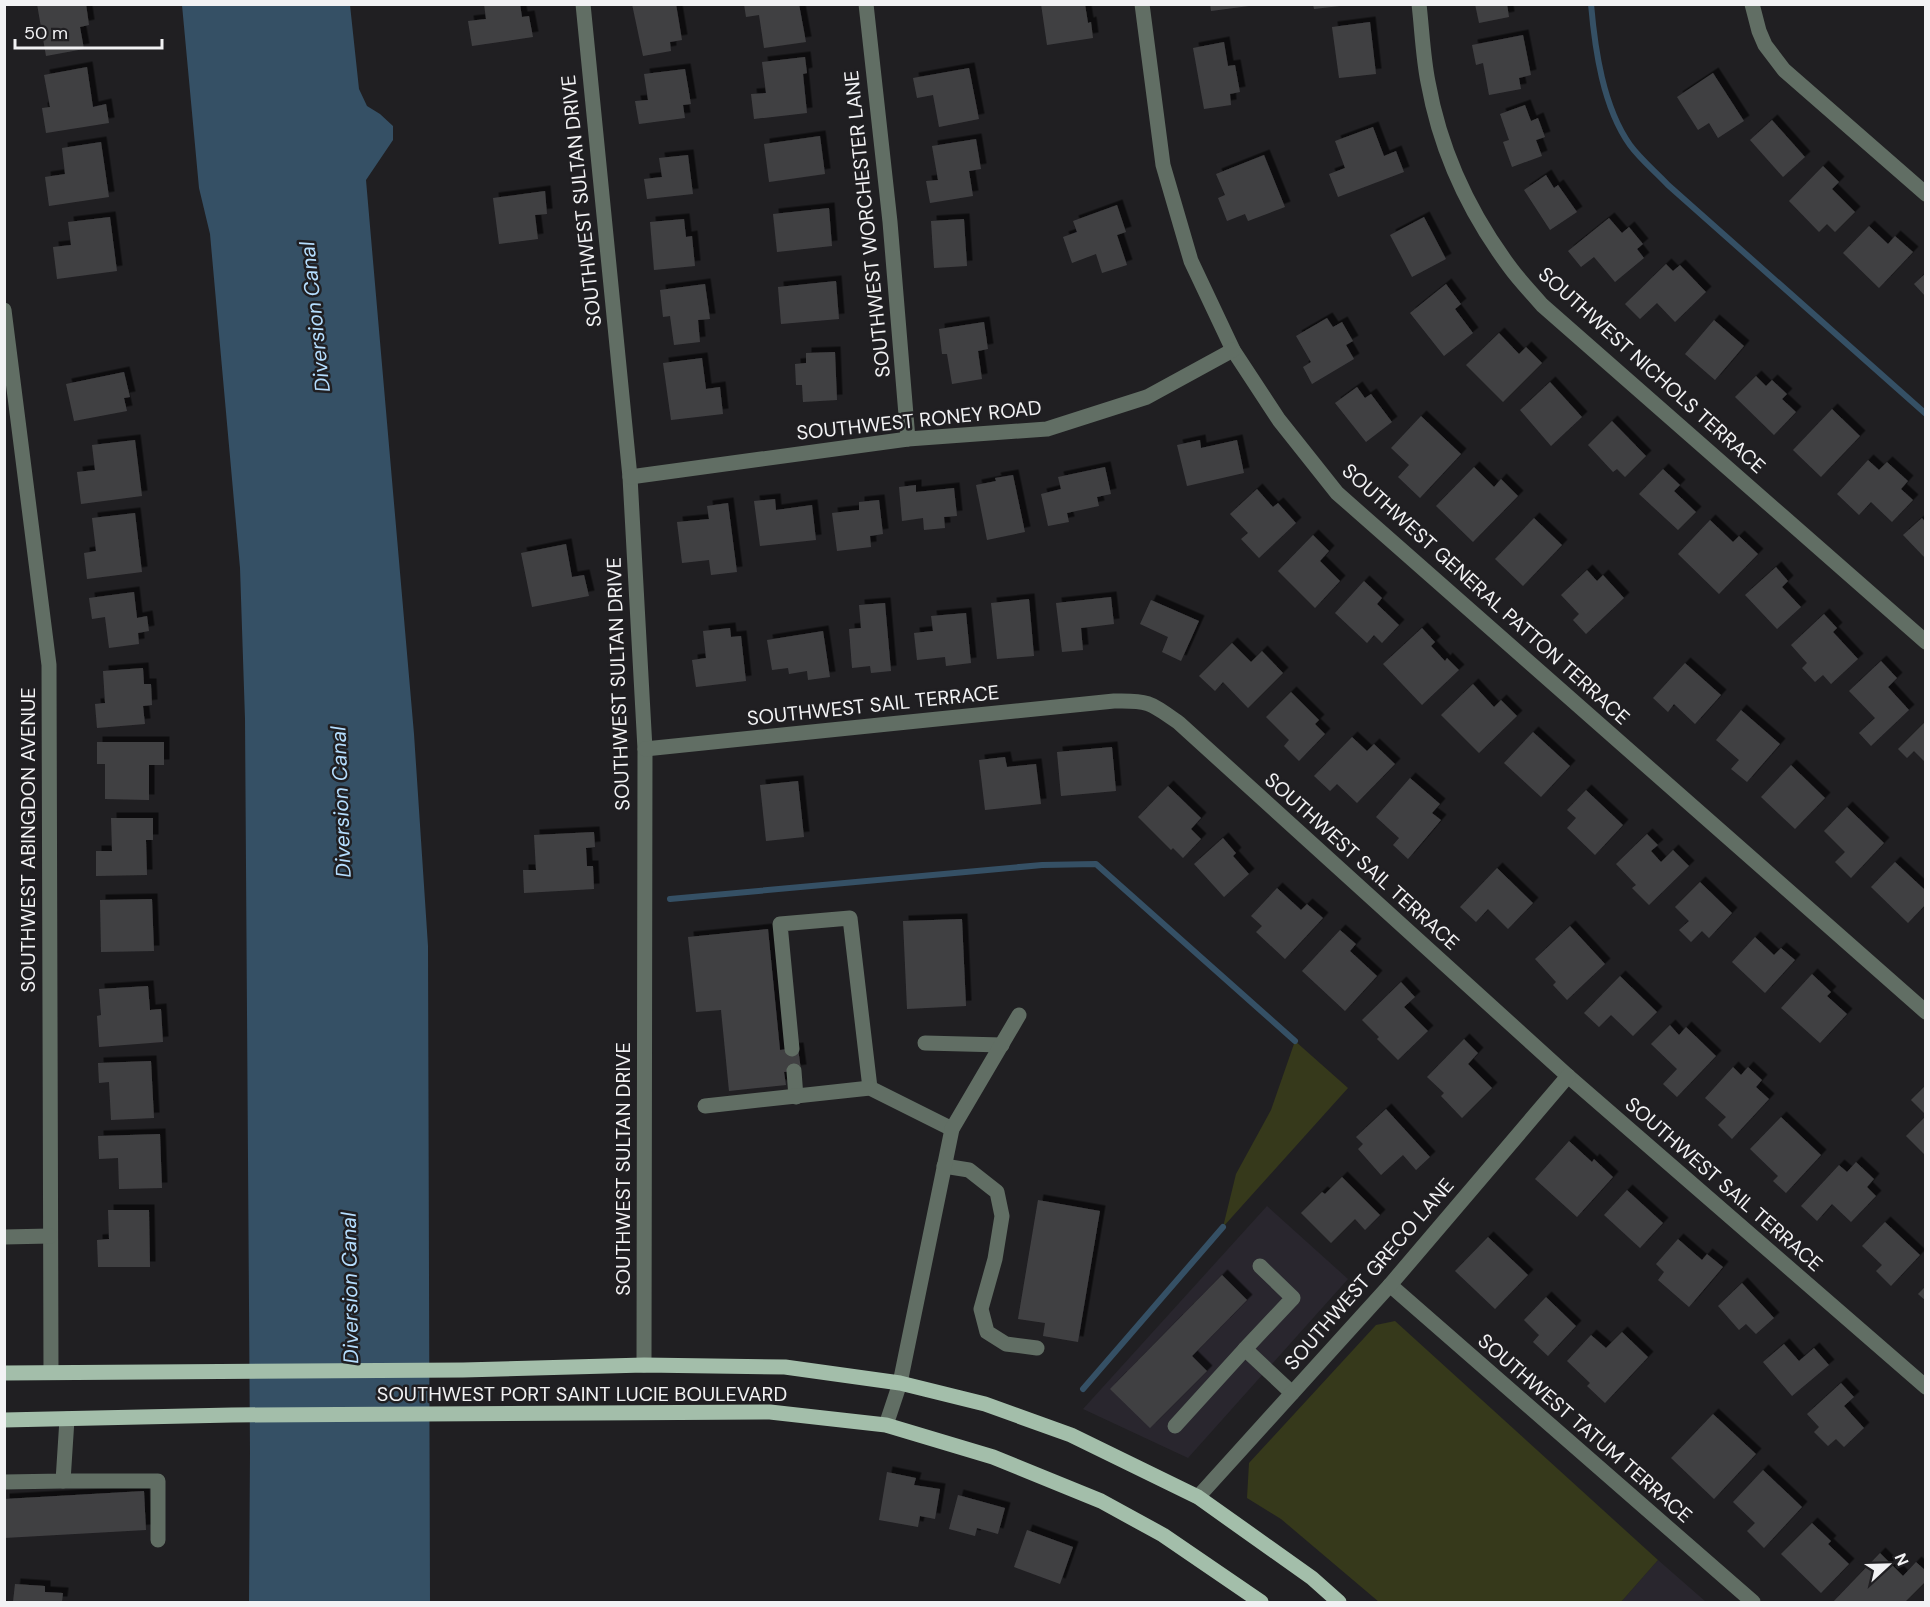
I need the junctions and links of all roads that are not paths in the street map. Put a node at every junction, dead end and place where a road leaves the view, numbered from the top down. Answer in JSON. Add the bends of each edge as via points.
{"nodes":[{"id":1,"x":583,"y":4,"type":"edge"},
{"id":2,"x":866,"y":4,"type":"edge"},
{"id":3,"x":1142,"y":4,"type":"edge"},
{"id":4,"x":1419,"y":4,"type":"edge"},
{"id":5,"x":1752,"y":4,"type":"edge"},
{"id":6,"x":1926,"y":194,"type":"edge"},
{"id":7,"x":4,"y":310,"type":"edge"},
{"id":8,"x":1233,"y":350,"type":"junction"},
{"id":9,"x":908,"y":439,"type":"junction"},
{"id":10,"x":630,"y":477,"type":"junction"},
{"id":11,"x":1926,"y":642,"type":"edge"},
{"id":12,"x":645,"y":749,"type":"junction"},
{"id":13,"x":1926,"y":1012,"type":"edge"},
{"id":14,"x":1019,"y":1015,"type":"dead end"},
{"id":15,"x":925,"y":1043,"type":"dead end"},
{"id":16,"x":1002,"y":1045,"type":"junction"},
{"id":17,"x":792,"y":1049,"type":"dead end"},
{"id":18,"x":794,"y":1071,"type":"dead end"},
{"id":19,"x":1568,"y":1076,"type":"junction"},
{"id":20,"x":870,"y":1088,"type":"junction"},
{"id":21,"x":796,"y":1097,"type":"junction"},
{"id":22,"x":705,"y":1106,"type":"dead end"},
{"id":23,"x":952,"y":1129,"type":"junction"},
{"id":24,"x":944,"y":1166,"type":"junction"},
{"id":25,"x":50,"y":1236,"type":"junction"},
{"id":26,"x":4,"y":1237,"type":"edge"},
{"id":27,"x":1260,"y":1266,"type":"dead end"},
{"id":28,"x":1390,"y":1285,"type":"junction"},
{"id":29,"x":1037,"y":1348,"type":"dead end"},
{"id":30,"x":1245,"y":1349,"type":"junction"},
{"id":31,"x":644,"y":1365,"type":"junction"},
{"id":32,"x":51,"y":1372,"type":"junction"},
{"id":33,"x":4,"y":1374,"type":"edge"},
{"id":34,"x":900,"y":1383,"type":"junction"},
{"id":35,"x":1926,"y":1387,"type":"edge"},
{"id":36,"x":1292,"y":1393,"type":"junction"},
{"id":37,"x":67,"y":1419,"type":"junction"},
{"id":38,"x":4,"y":1420,"type":"edge"},
{"id":39,"x":886,"y":1425,"type":"junction"},
{"id":40,"x":1175,"y":1426,"type":"dead end"},
{"id":41,"x":63,"y":1481,"type":"junction"},
{"id":42,"x":4,"y":1482,"type":"edge"},
{"id":43,"x":1198,"y":1497,"type":"junction"},
{"id":44,"x":158,"y":1540,"type":"dead end"},
{"id":45,"x":1261,"y":1602,"type":"edge"},
{"id":46,"x":1339,"y":1602,"type":"edge"},
{"id":47,"x":1753,"y":1602,"type":"edge"}],
"edges":[{"from":1,"to":10,"type":"street","name":"SOUTHWEST SULTAN DRIVE"},
{"from":2,"to":9,"type":"street","name":"SOUTHWEST WORCHESTER LANE"},
{"from":3,"to":8,"type":"street","name":"SOUTHWEST GENERAL PATTON TERRACE","via":[[1163,165],[1191,261]]},
{"from":4,"to":11,"type":"street","name":"SOUTHWEST NICHOLS TERRACE","via":[[1428,82],[1446,147],[1476,214],[1510,268],[1542,304]]},
{"from":5,"to":6,"type":"street","via":[[1765,45],[1784,70]]},
{"from":7,"to":25,"type":"street","name":"SOUTHWEST ABINGDON AVENUE","via":[[49,665]]},
{"from":8,"to":9,"type":"street","name":"SOUTHWEST RONEY ROAD","via":[[1147,397],[1047,429]]},
{"from":8,"to":13,"type":"street","name":"SOUTHWEST GENERAL PATTON TERRACE","via":[[1278,420],[1337,493]]},
{"from":9,"to":10,"type":"street","name":"SOUTHWEST RONEY ROAD"},
{"from":10,"to":12,"type":"street","name":"SOUTHWEST SULTAN DRIVE"},
{"from":12,"to":19,"type":"street","name":"SOUTHWEST SAIL TERRACE","via":[[1114,701],[1152,704],[1179,723]]},
{"from":12,"to":31,"type":"street","name":"SOUTHWEST SULTAN DRIVE"},
{"from":14,"to":16,"type":"street"},
{"from":15,"to":16,"type":"street"},
{"from":16,"to":23,"type":"street"},
{"from":17,"to":20,"type":"street","via":[[780,924],[850,918]]},
{"from":18,"to":21,"type":"street"},
{"from":19,"to":28,"type":"street","name":"SOUTHWEST GRECO LANE"},
{"from":19,"to":35,"type":"street","name":"SOUTHWEST SAIL TERRACE"},
{"from":20,"to":21,"type":"street"},
{"from":20,"to":23,"type":"street"},
{"from":21,"to":22,"type":"street"},
{"from":23,"to":24,"type":"street"},
{"from":24,"to":29,"type":"street","via":[[969,1170],[997,1192],[1002,1216],[981,1309],[987,1332],[1006,1344]]},
{"from":24,"to":34,"type":"street"},
{"from":25,"to":26,"type":"street"},
{"from":25,"to":32,"type":"street","name":"SOUTHWEST ABINGDON AVENUE"},
{"from":27,"to":30,"type":"street","via":[[1293,1298]]},
{"from":28,"to":36,"type":"street","name":"SOUTHWEST GRECO LANE"},
{"from":28,"to":47,"type":"street","name":"SOUTHWEST TATUM TERRACE"},
{"from":30,"to":36,"type":"street"},
{"from":30,"to":40,"type":"street"},
{"from":31,"to":32,"type":"main road","name":"SOUTHWEST PORT SAINT LUCIE BOULEVARD"},
{"from":31,"to":34,"type":"main road","name":"SOUTHWEST PORT SAINT LUCIE BOULEVARD","via":[[785,1367]]},
{"from":32,"to":33,"type":"main road","name":"SOUTHWEST PORT SAINT LUCIE BOULEVARD"},
{"from":34,"to":39,"type":"street"},
{"from":34,"to":43,"type":"main road","name":"SOUTHWEST PORT SAINT LUCIE BOULEVARD","via":[[985,1404],[1071,1435]]},
{"from":36,"to":43,"type":"street","name":"SOUTHWEST GRECO LANE"},
{"from":37,"to":38,"type":"main road","name":"SOUTHWEST PORT SAINT LUCIE BOULEVARD"},
{"from":37,"to":39,"type":"main road","name":"SOUTHWEST PORT SAINT LUCIE BOULEVARD","via":[[770,1412]]},
{"from":37,"to":41,"type":"street"},
{"from":39,"to":45,"type":"main road","name":"SOUTHWEST PORT SAINT LUCIE BOULEVARD","via":[[993,1457],[1101,1501],[1163,1534]]},
{"from":41,"to":42,"type":"street"},
{"from":41,"to":44,"type":"street","via":[[158,1481]]},
{"from":43,"to":46,"type":"main road","name":"SOUTHWEST PORT SAINT LUCIE BOULEVARD","via":[[1312,1578]]}]}
